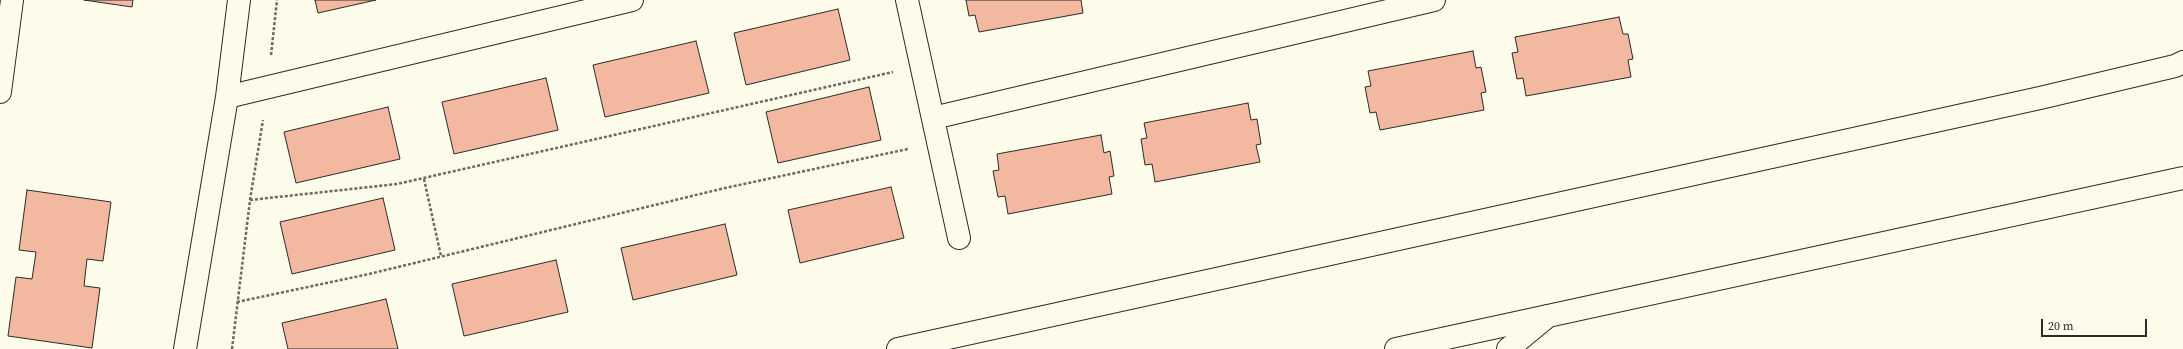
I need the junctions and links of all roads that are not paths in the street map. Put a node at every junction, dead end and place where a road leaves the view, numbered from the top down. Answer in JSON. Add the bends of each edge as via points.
{"nodes":[{"id":1,"x":12,"y":0,"type":"edge"},
{"id":2,"x":239,"y":0,"type":"edge"},
{"id":3,"x":632,"y":0,"type":"edge"},
{"id":4,"x":907,"y":0,"type":"edge"},
{"id":5,"x":1434,"y":0,"type":"edge"},
{"id":6,"x":2183,"y":62,"type":"edge"},
{"id":7,"x":0,"y":92,"type":"edge"},
{"id":8,"x":227,"y":97,"type":"junction"},
{"id":9,"x":933,"y":118,"type":"junction"},
{"id":10,"x":2183,"y":178,"type":"edge"},
{"id":11,"x":959,"y":238,"type":"dead end"},
{"id":12,"x":1548,"y":316,"type":"junction"},
{"id":13,"x":185,"y":349,"type":"edge"},
{"id":14,"x":898,"y":349,"type":"edge"},
{"id":15,"x":1396,"y":349,"type":"edge"},
{"id":16,"x":1508,"y":349,"type":"edge"}],
"edges":[{"from":1,"to":7,"type":"main road"},
{"from":2,"to":8,"type":"main road"},
{"from":3,"to":8,"type":"main road"},
{"from":4,"to":9,"type":"main road"},
{"from":5,"to":9,"type":"main road"},
{"from":6,"to":14,"type":"main road","via":[[2040,98]]},
{"from":8,"to":13,"type":"main road"},
{"from":9,"to":11,"type":"main road"},
{"from":10,"to":12,"type":"main road"},
{"from":12,"to":15,"type":"main road"},
{"from":12,"to":16,"type":"main road"}]}
